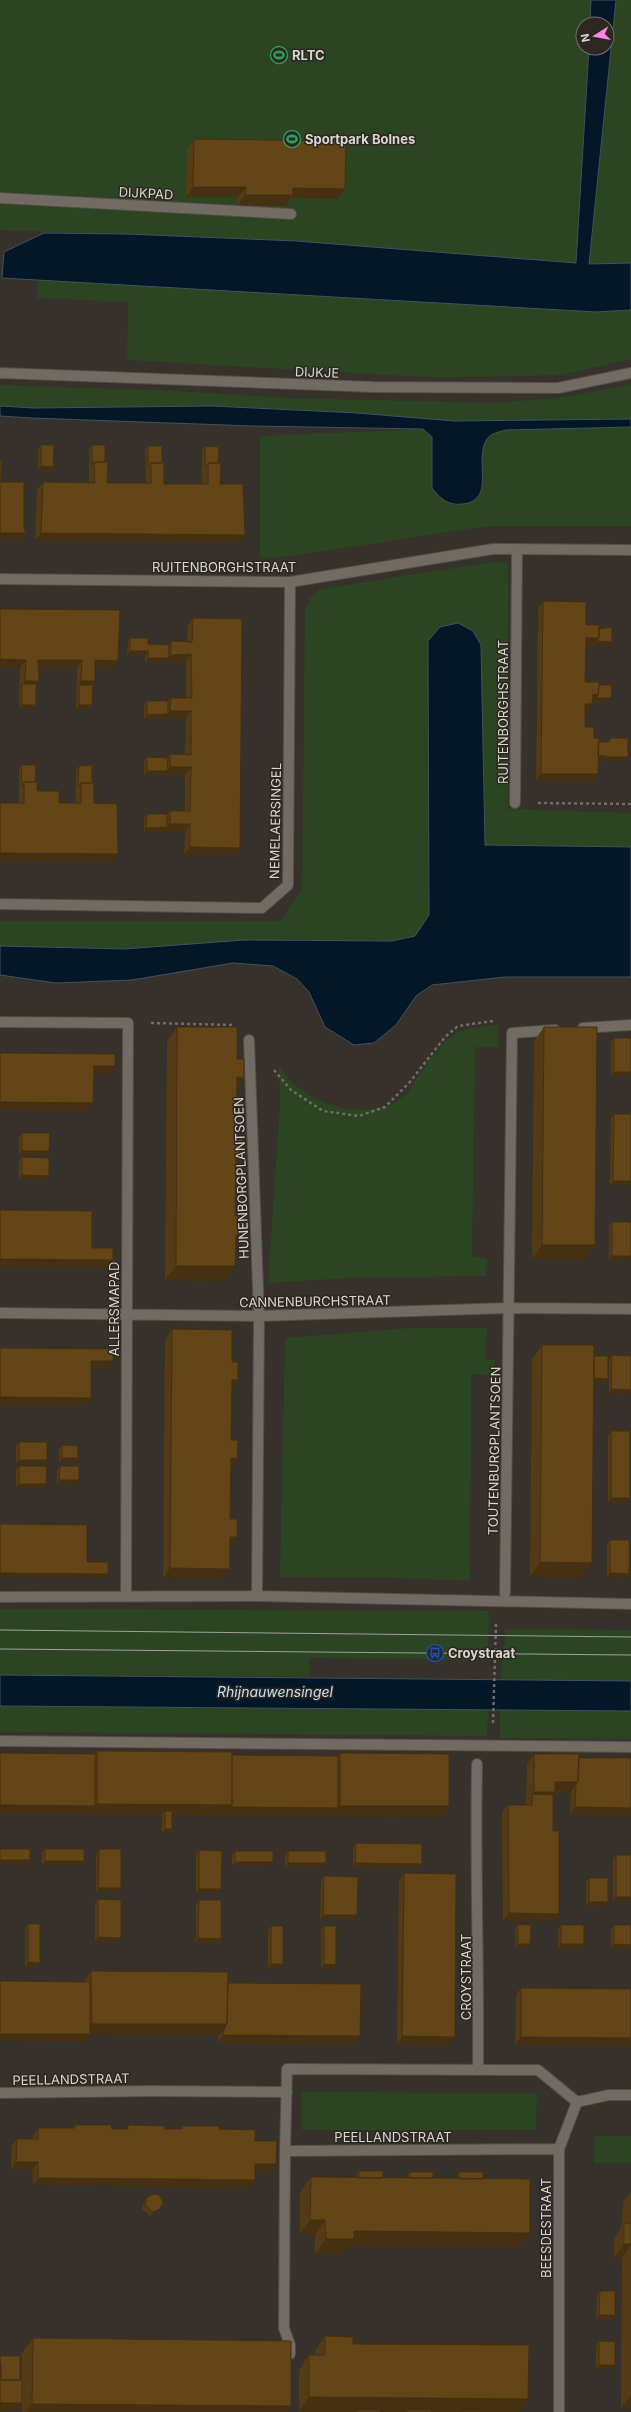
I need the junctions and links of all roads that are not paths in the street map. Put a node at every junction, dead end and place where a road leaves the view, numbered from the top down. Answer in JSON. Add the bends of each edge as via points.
{"nodes":[{"id":1,"x":0,"y":198,"type":"edge"},
{"id":2,"x":291,"y":214,"type":"edge"},
{"id":3,"x":0,"y":373,"type":"edge"},
{"id":4,"x":631,"y":373,"type":"edge"},
{"id":5,"x":517,"y":549,"type":"junction"},
{"id":6,"x":631,"y":550,"type":"edge"},
{"id":7,"x":0,"y":578,"type":"edge"},
{"id":8,"x":290,"y":582,"type":"junction"},
{"id":9,"x":515,"y":803,"type":"road end"},
{"id":10,"x":0,"y":904,"type":"edge"},
{"id":11,"x":0,"y":1022,"type":"edge"},
{"id":12,"x":631,"y":1025,"type":"edge"},
{"id":13,"x":249,"y":1040,"type":"road end"},
{"id":14,"x":509,"y":1308,"type":"junction"},
{"id":15,"x":631,"y":1309,"type":"edge"},
{"id":16,"x":0,"y":1314,"type":"edge"},
{"id":17,"x":127,"y":1315,"type":"junction"},
{"id":18,"x":259,"y":1316,"type":"junction"},
{"id":19,"x":506,"y":1594,"type":"dead end"},
{"id":20,"x":126,"y":1595,"type":"junction"},
{"id":21,"x":0,"y":1596,"type":"edge"},
{"id":22,"x":256,"y":1596,"type":"junction"},
{"id":23,"x":631,"y":1604,"type":"edge"},
{"id":24,"x":0,"y":1741,"type":"edge"},
{"id":25,"x":631,"y":1747,"type":"edge"},
{"id":26,"x":477,"y":1764,"type":"dead end"},
{"id":27,"x":478,"y":2070,"type":"junction"},
{"id":28,"x":286,"y":2092,"type":"junction"},
{"id":29,"x":0,"y":2093,"type":"edge"},
{"id":30,"x":631,"y":2095,"type":"edge"},
{"id":31,"x":577,"y":2102,"type":"junction"},
{"id":32,"x":559,"y":2149,"type":"junction"},
{"id":33,"x":285,"y":2151,"type":"junction"},
{"id":34,"x":290,"y":2368,"type":"edge"},
{"id":35,"x":559,"y":2412,"type":"edge"}],
"edges":[{"from":1,"to":2,"type":"street","name":"DIJKPAD"},
{"from":3,"to":4,"type":"street","name":"DIJKJE","via":[[374,387],[558,388]]},
{"from":5,"to":6,"type":"street","name":"RUITENBORGHSTRAAT"},
{"from":5,"to":8,"type":"street","name":"RUITENBORGHSTRAAT","via":[[493,549]]},
{"from":5,"to":9,"type":"street","name":"RUITENBORGHSTRAAT"},
{"from":7,"to":8,"type":"street","name":"RUITENBORGHSTRAAT"},
{"from":8,"to":10,"type":"street","name":"NEMELAERSINGEL","via":[[288,885],[262,908]]},
{"from":11,"to":17,"type":"street","name":"ALLERSMAPAD","via":[[128,1023]]},
{"from":12,"to":14,"type":"street","via":[[512,1033]]},
{"from":13,"to":18,"type":"street","name":"HUNENBORGPLANTSOEN"},
{"from":14,"to":15,"type":"street","name":"CANNENBURCHSTRAAT"},
{"from":14,"to":18,"type":"street","name":"CANNENBURCHSTRAAT"},
{"from":14,"to":19,"type":"street","name":"TOUTENBURGPLANTSOEN"},
{"from":16,"to":17,"type":"street","name":"CANNENBURCHSTRAAT"},
{"from":17,"to":18,"type":"street","name":"CANNENBURCHSTRAAT"},
{"from":17,"to":20,"type":"street","name":"ALLERSMAPAD"},
{"from":18,"to":22,"type":"street"},
{"from":20,"to":21,"type":"street"},
{"from":20,"to":22,"type":"street"},
{"from":22,"to":23,"type":"street"},
{"from":24,"to":25,"type":"street"},
{"from":26,"to":27,"type":"street","name":"CROYSTRAAT","via":[[475,1869],[479,1921]]},
{"from":27,"to":28,"type":"street","via":[[287,2069]]},
{"from":27,"to":31,"type":"street","via":[[538,2070]]},
{"from":28,"to":29,"type":"street","name":"PEELLANDSTRAAT"},
{"from":28,"to":33,"type":"street"},
{"from":30,"to":31,"type":"street","via":[[609,2095]]},
{"from":31,"to":32,"type":"street","name":"BEESDESTRAAT"},
{"from":32,"to":33,"type":"street","name":"PEELLANDSTRAAT"},
{"from":32,"to":35,"type":"street","name":"BEESDESTRAAT"},
{"from":33,"to":34,"type":"street","via":[[284,2328],[290,2345]]}]}
